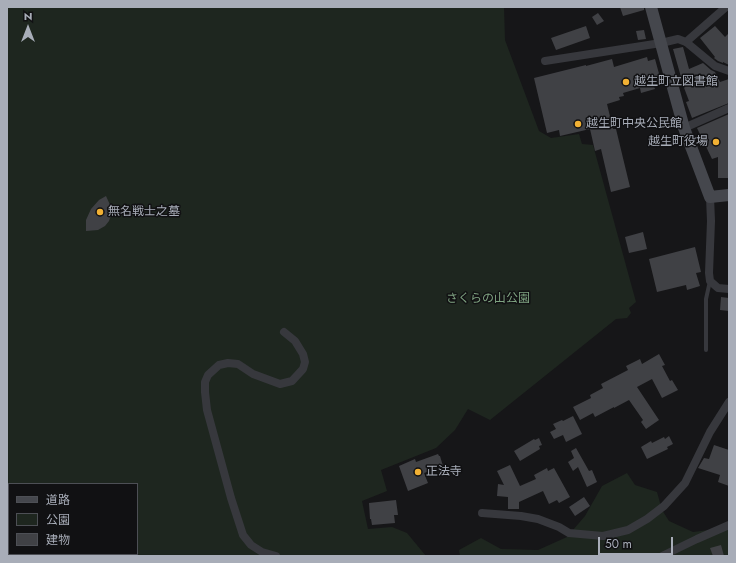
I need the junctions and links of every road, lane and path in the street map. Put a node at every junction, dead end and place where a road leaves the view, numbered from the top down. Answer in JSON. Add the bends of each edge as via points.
{"nodes":[{"id":1,"x":651,"y":7,"type":"edge"},
{"id":2,"x":728,"y":7,"type":"edge"},
{"id":3,"x":686,"y":42,"type":"junction"},
{"id":4,"x":661,"y":43,"type":"junction"},
{"id":5,"x":545,"y":61,"type":"dead end"},
{"id":6,"x":729,"y":71,"type":"edge"},
{"id":7,"x":729,"y":108,"type":"edge"},
{"id":8,"x":684,"y":128,"type":"junction"},
{"id":9,"x":729,"y":195,"type":"edge"},
{"id":10,"x":710,"y":197,"type":"junction"},
{"id":11,"x":710,"y":281,"type":"junction"},
{"id":12,"x":729,"y":290,"type":"edge"},
{"id":13,"x":284,"y":332,"type":"dead end"},
{"id":14,"x":706,"y":350,"type":"dead end"},
{"id":15,"x":729,"y":402,"type":"edge"},
{"id":16,"x":482,"y":513,"type":"dead end"},
{"id":17,"x":729,"y":525,"type":"edge"},
{"id":18,"x":276,"y":556,"type":"edge"},
{"id":19,"x":662,"y":556,"type":"edge"}],
"edges":[{"from":1,"to":4,"type":"street"},
{"from":2,"to":3,"type":"street"},
{"from":3,"to":4,"type":"street","via":[[678,39]]},
{"from":3,"to":6,"type":"street","via":[[715,66]]},
{"from":4,"to":5,"type":"street"},
{"from":4,"to":8,"type":"street"},
{"from":7,"to":8,"type":"street"},
{"from":8,"to":10,"type":"street"},
{"from":9,"to":10,"type":"street"},
{"from":10,"to":11,"type":"street"},
{"from":11,"to":12,"type":"street","via":[[718,288]]},
{"from":11,"to":14,"type":"lane","via":[[706,299]]},
{"from":13,"to":18,"type":"street","via":[[295,341],[305,362],[303,369],[292,381],[280,384],[254,374],[238,364],[228,363],[219,365],[208,375],[205,382],[207,410],[243,535],[251,545]]},
{"from":15,"to":16,"type":"street","via":[[710,432],[685,483],[664,506],[628,530],[603,536],[568,533],[538,519]]},
{"from":17,"to":19,"type":"street"}]}
